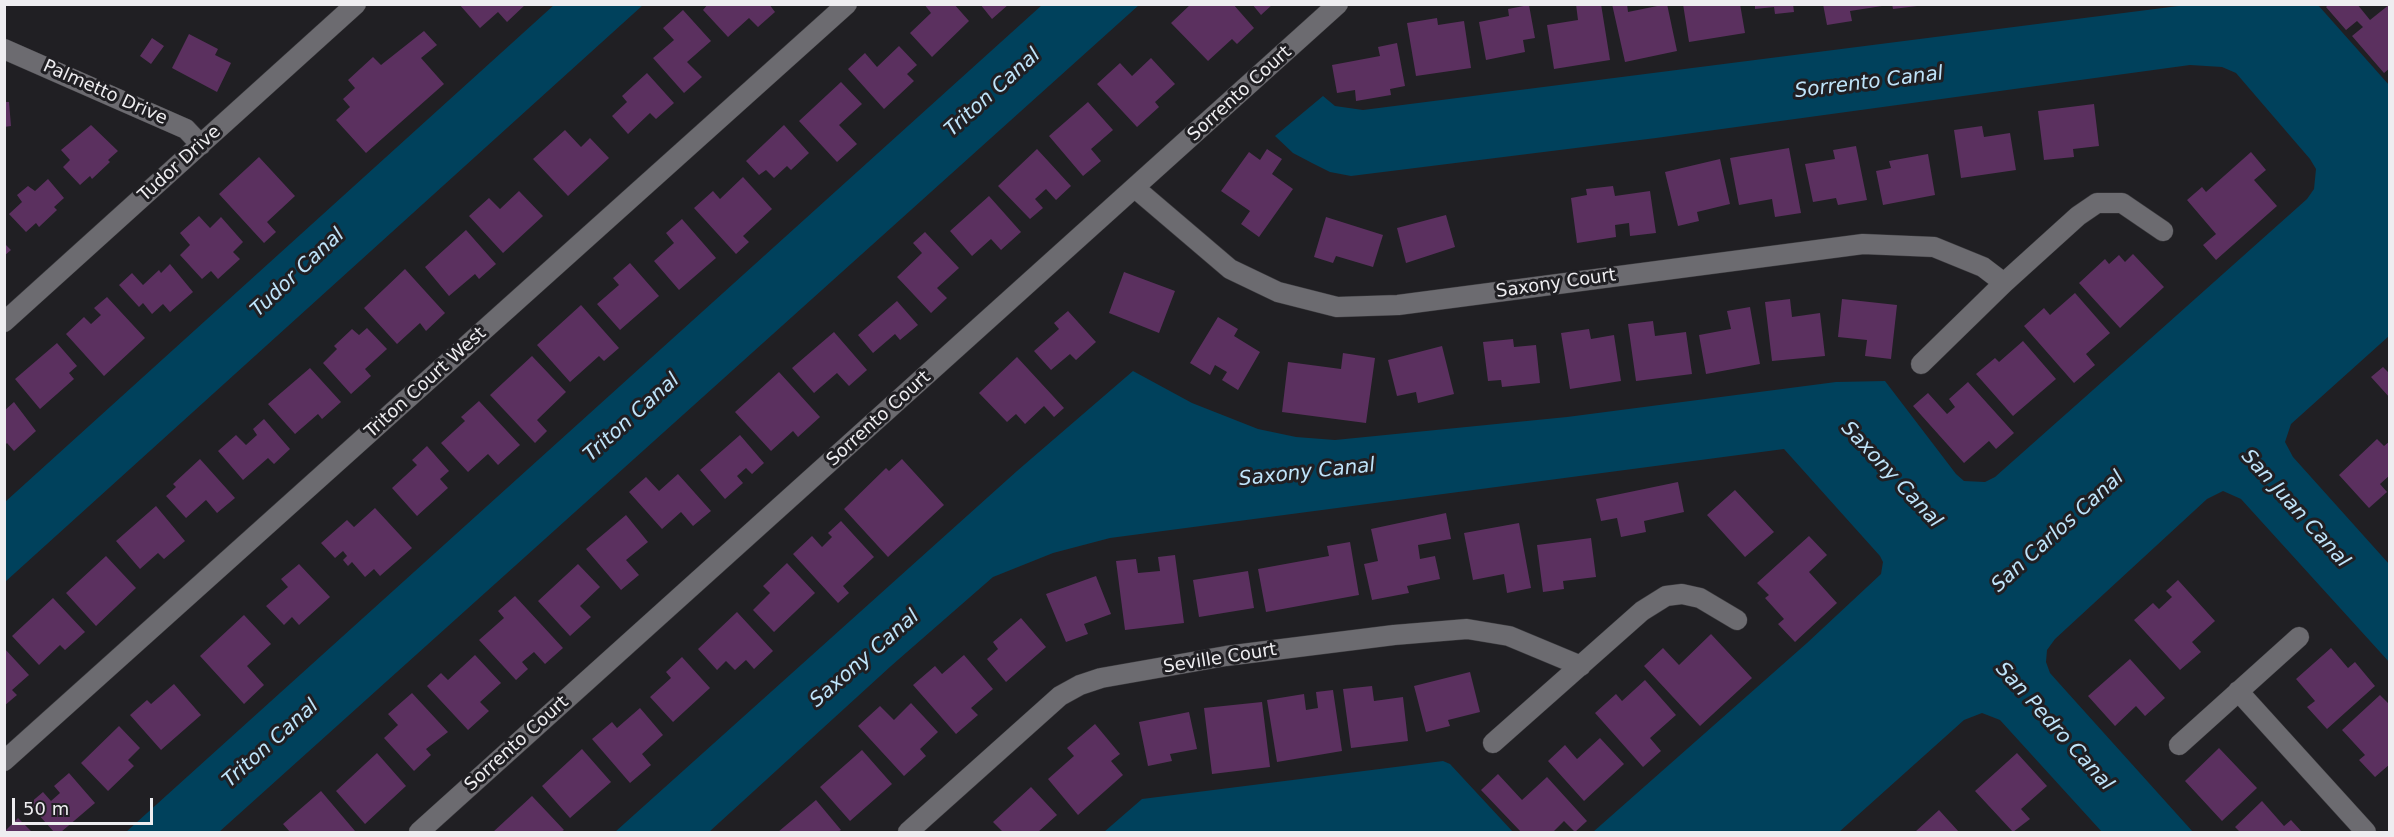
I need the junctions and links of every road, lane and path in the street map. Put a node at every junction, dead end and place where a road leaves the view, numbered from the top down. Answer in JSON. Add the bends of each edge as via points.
{"nodes":[{"id":1,"x":356,"y":4,"type":"edge"},
{"id":2,"x":847,"y":4,"type":"edge"},
{"id":3,"x":1338,"y":4,"type":"edge"},
{"id":4,"x":4,"y":49,"type":"edge"},
{"id":5,"x":201,"y":145,"type":"junction"},
{"id":6,"x":1136,"y":188,"type":"junction"},
{"id":7,"x":2163,"y":231,"type":"dead end"},
{"id":8,"x":2004,"y":283,"type":"junction"},
{"id":9,"x":4,"y":322,"type":"edge"},
{"id":10,"x":1921,"y":364,"type":"dead end"},
{"id":11,"x":1737,"y":620,"type":"dead end"},
{"id":12,"x":2299,"y":637,"type":"dead end"},
{"id":13,"x":1581,"y":666,"type":"junction"},
{"id":14,"x":2238,"y":691,"type":"junction"},
{"id":15,"x":1493,"y":743,"type":"dead end"},
{"id":16,"x":2179,"y":745,"type":"dead end"},
{"id":17,"x":4,"y":762,"type":"edge"},
{"id":18,"x":418,"y":832,"type":"edge"},
{"id":19,"x":908,"y":832,"type":"edge"},
{"id":20,"x":2366,"y":832,"type":"edge"}],
"edges":[{"from":1,"to":5,"type":"street","name":"Tudor Drive"},
{"from":2,"to":17,"type":"street","name":"Triton Court West"},
{"from":3,"to":6,"type":"street","name":"Sorrento Court"},
{"from":4,"to":5,"type":"street","name":"Palmetto Drive","via":[[186,129]]},
{"from":5,"to":9,"type":"street","name":"Tudor Drive"},
{"from":6,"to":8,"type":"street","name":"Saxony Court","via":[[1230,268],[1278,292],[1337,307],[1398,305],[1863,244],[1934,247],[1983,267]]},
{"from":6,"to":18,"type":"street","name":"Sorrento Court"},
{"from":7,"to":8,"type":"street","via":[[2122,203],[2097,203]]},
{"from":8,"to":10,"type":"street"},
{"from":11,"to":13,"type":"street","via":[[1700,598],[1665,596]]},
{"from":12,"to":14,"type":"street"},
{"from":13,"to":15,"type":"street"},
{"from":13,"to":19,"type":"street","name":"Seville Court","via":[[1509,636],[1467,629],[1237,655],[1101,678],[1060,696]]},
{"from":14,"to":16,"type":"street"},
{"from":14,"to":20,"type":"street"}]}
